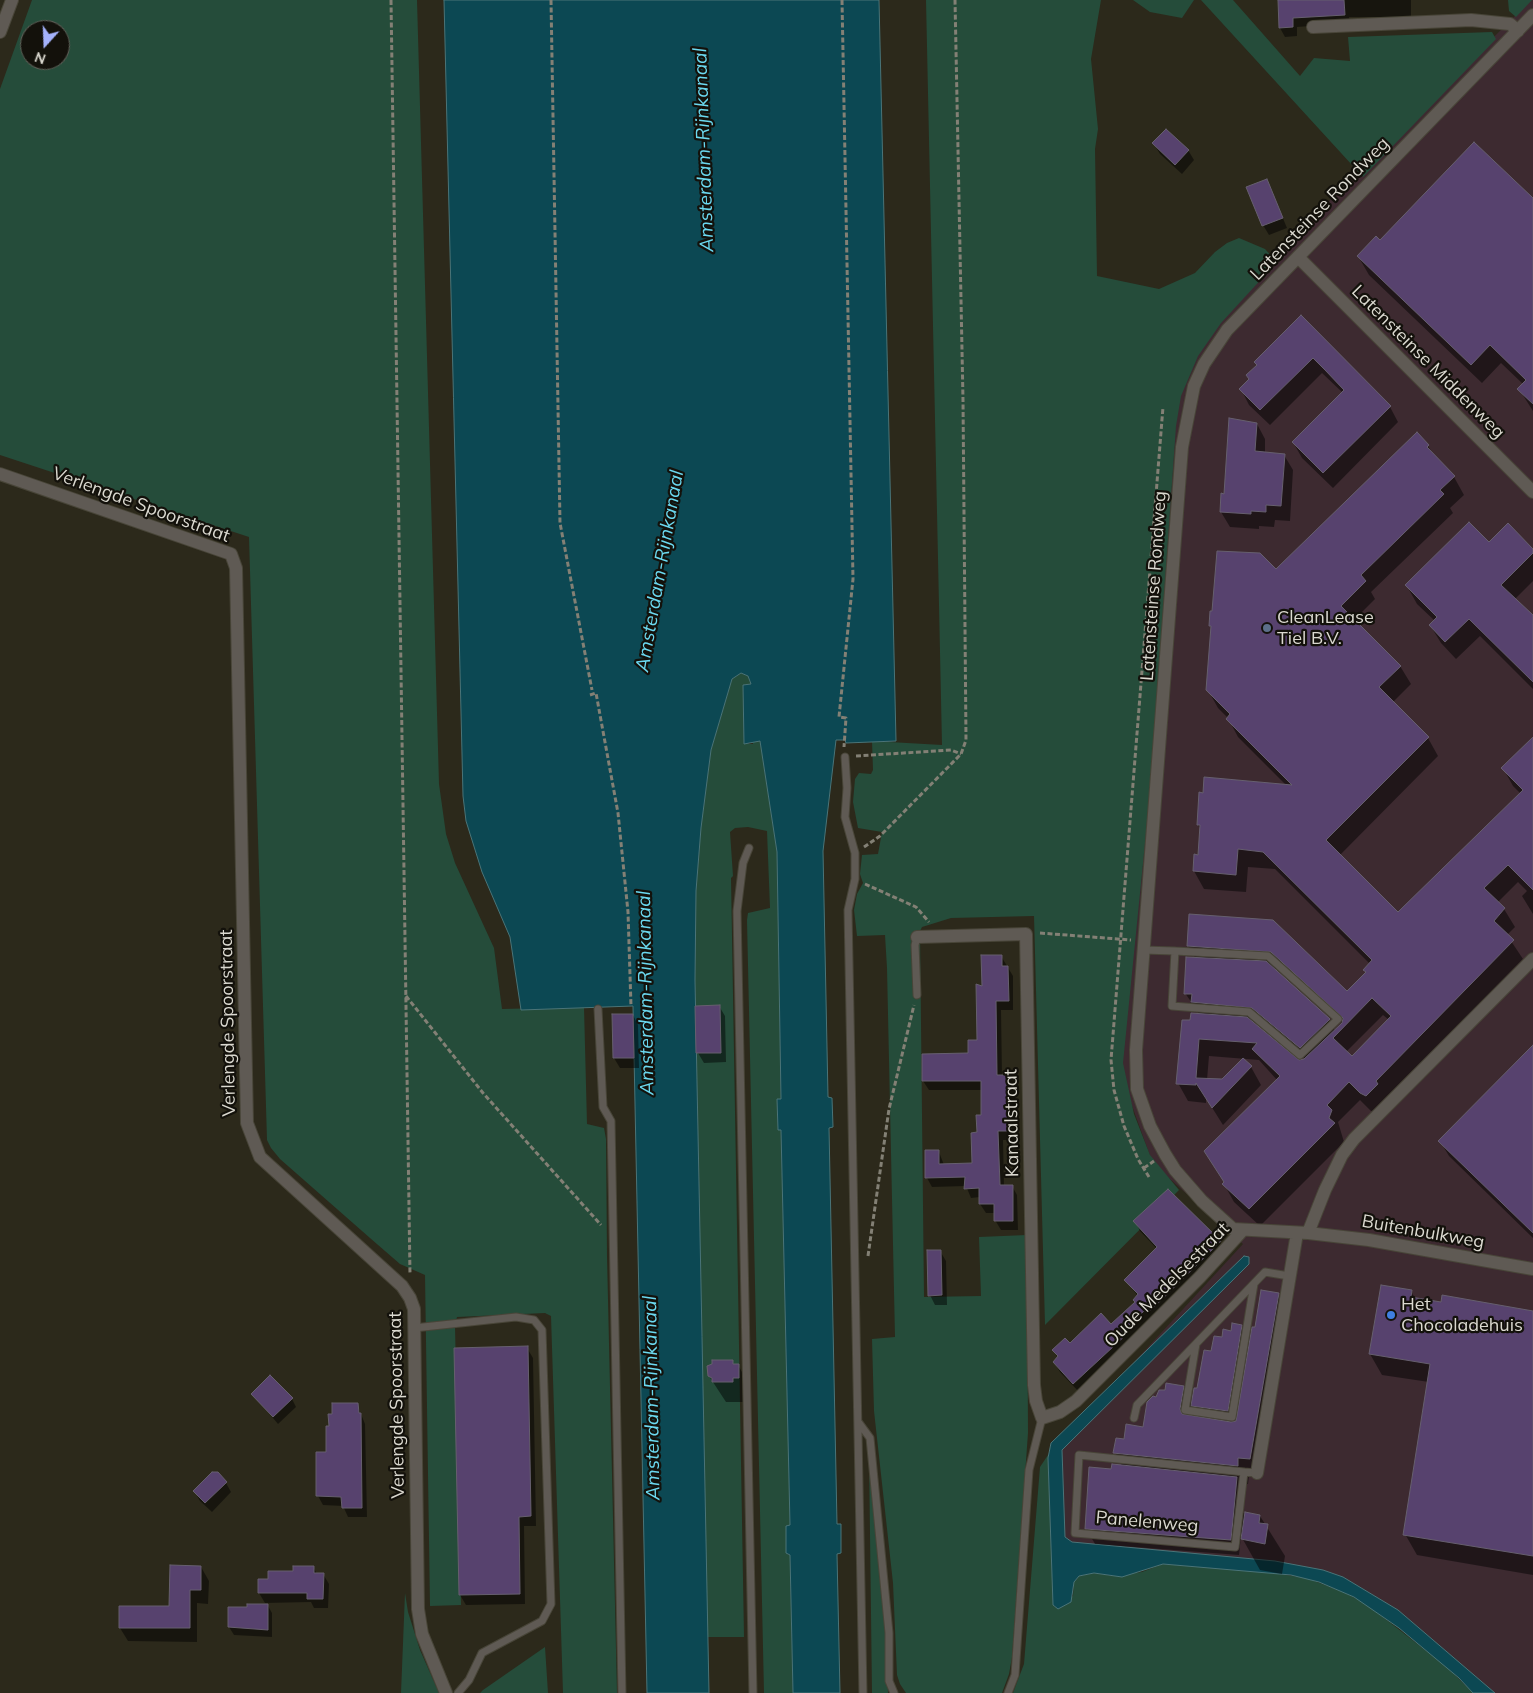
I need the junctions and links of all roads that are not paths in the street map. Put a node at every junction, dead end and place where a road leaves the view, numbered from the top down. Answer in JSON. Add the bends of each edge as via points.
{"nodes":[{"id":1,"x":12,"y":0,"type":"edge"},
{"id":2,"x":1533,"y":15,"type":"edge"},
{"id":3,"x":1313,"y":27,"type":"dead end"},
{"id":4,"x":1518,"y":31,"type":"junction"},
{"id":5,"x":0,"y":32,"type":"edge"},
{"id":6,"x":1298,"y":257,"type":"junction"},
{"id":7,"x":0,"y":474,"type":"edge"},
{"id":8,"x":1533,"y":492,"type":"edge"},
{"id":9,"x":845,"y":757,"type":"road end"},
{"id":10,"x":749,"y":848,"type":"dead end"},
{"id":11,"x":917,"y":937,"type":"joint"},
{"id":12,"x":1144,"y":945,"type":"junction"},
{"id":13,"x":1175,"y":951,"type":"junction"},
{"id":14,"x":1533,"y":959,"type":"edge"},
{"id":15,"x":917,"y":995,"type":"road end"},
{"id":16,"x":598,"y":1009,"type":"dead end"},
{"id":17,"x":1242,"y":1231,"type":"junction"},
{"id":18,"x":1302,"y":1233,"type":"junction"},
{"id":19,"x":1533,"y":1269,"type":"edge"},
{"id":20,"x":1289,"y":1276,"type":"junction"},
{"id":21,"x":1254,"y":1284,"type":"junction"},
{"id":22,"x":414,"y":1328,"type":"junction"},
{"id":23,"x":1196,"y":1344,"type":"junction"},
{"id":24,"x":1042,"y":1418,"type":"junction"},
{"id":25,"x":1134,"y":1418,"type":"dead end"},
{"id":26,"x":858,"y":1423,"type":"junction"},
{"id":27,"x":1244,"y":1472,"type":"junction"},
{"id":28,"x":1257,"y":1473,"type":"joint"},
{"id":29,"x":446,"y":1693,"type":"edge"},
{"id":30,"x":458,"y":1693,"type":"edge"},
{"id":31,"x":622,"y":1693,"type":"edge"},
{"id":32,"x":753,"y":1693,"type":"edge"},
{"id":33,"x":863,"y":1693,"type":"edge"},
{"id":34,"x":894,"y":1693,"type":"edge"},
{"id":35,"x":1008,"y":1693,"type":"edge"}],
"edges":[{"from":1,"to":5,"type":"street"},
{"from":2,"to":4,"type":"street","name":"Latensteinse Rondweg"},
{"from":3,"to":4,"type":"street","via":[[1471,20],[1510,24]]},
{"from":4,"to":6,"type":"street","name":"Latensteinse Rondweg"},
{"from":6,"to":8,"type":"street","name":"Latensteinse Middenweg"},
{"from":6,"to":12,"type":"street","name":"Latensteinse Rondweg","via":[[1214,347],[1194,386],[1190,403],[1182,447]]},
{"from":7,"to":22,"type":"street","name":"Verlengde Spoorstraat","via":[[231,554],[236,568],[247,1123],[260,1157],[402,1286],[414,1309]]},
{"from":9,"to":26,"type":"lane","via":[[845,817],[855,853],[855,879],[848,910]]},
{"from":10,"to":32,"type":"lane","via":[[743,863],[737,911]]},
{"from":11,"to":15,"type":"lane"},
{"from":11,"to":24,"type":"street","name":"Kanaalstraat","via":[[1026,934],[1034,1385]]},
{"from":12,"to":13,"type":"lane"},
{"from":12,"to":17,"type":"street","name":"Latensteinse Rondweg","via":[[1136,1050],[1137,1089],[1164,1154],[1175,1170],[1228,1225]]},
{"from":13,"to":13,"type":"lane","via":[[1268,956],[1338,1020],[1300,1055],[1249,1012],[1172,1006]]},
{"from":14,"to":18,"type":"street","via":[[1354,1139],[1342,1155]]},
{"from":16,"to":31,"type":"lane","via":[[603,1108],[611,1121]]},
{"from":17,"to":18,"type":"street","name":"Oude Medelsestraat"},
{"from":17,"to":24,"type":"street","name":"Oude Medelsestraat","via":[[1076,1401],[1060,1412]]},
{"from":18,"to":19,"type":"street","name":"Buitenbulkweg","via":[[1369,1240]]},
{"from":18,"to":20,"type":"street","name":"Panelenweg"},
{"from":20,"to":21,"type":"lane","via":[[1265,1272]]},
{"from":20,"to":28,"type":"street","name":"Panelenweg"},
{"from":21,"to":23,"type":"lane"},
{"from":21,"to":23,"type":"lane","via":[[1232,1417],[1185,1410]]},
{"from":22,"to":29,"type":"street","name":"Verlengde Spoorstraat","via":[[418,1609],[422,1634]]},
{"from":22,"to":30,"type":"lane","via":[[516,1318],[534,1320],[542,1330],[551,1604],[542,1621],[482,1653],[469,1680]]},
{"from":23,"to":25,"type":"lane","via":[[1137,1405]]},
{"from":24,"to":35,"type":"lane","via":[[1029,1470],[1015,1675]]},
{"from":26,"to":33,"type":"lane"},
{"from":26,"to":34,"type":"lane","via":[[870,1438],[889,1633],[889,1681]]},
{"from":27,"to":27,"type":"lane","name":"Panelenweg","via":[[1234,1547],[1075,1533],[1079,1455]]},
{"from":27,"to":28,"type":"lane","name":"Panelenweg"}]}
